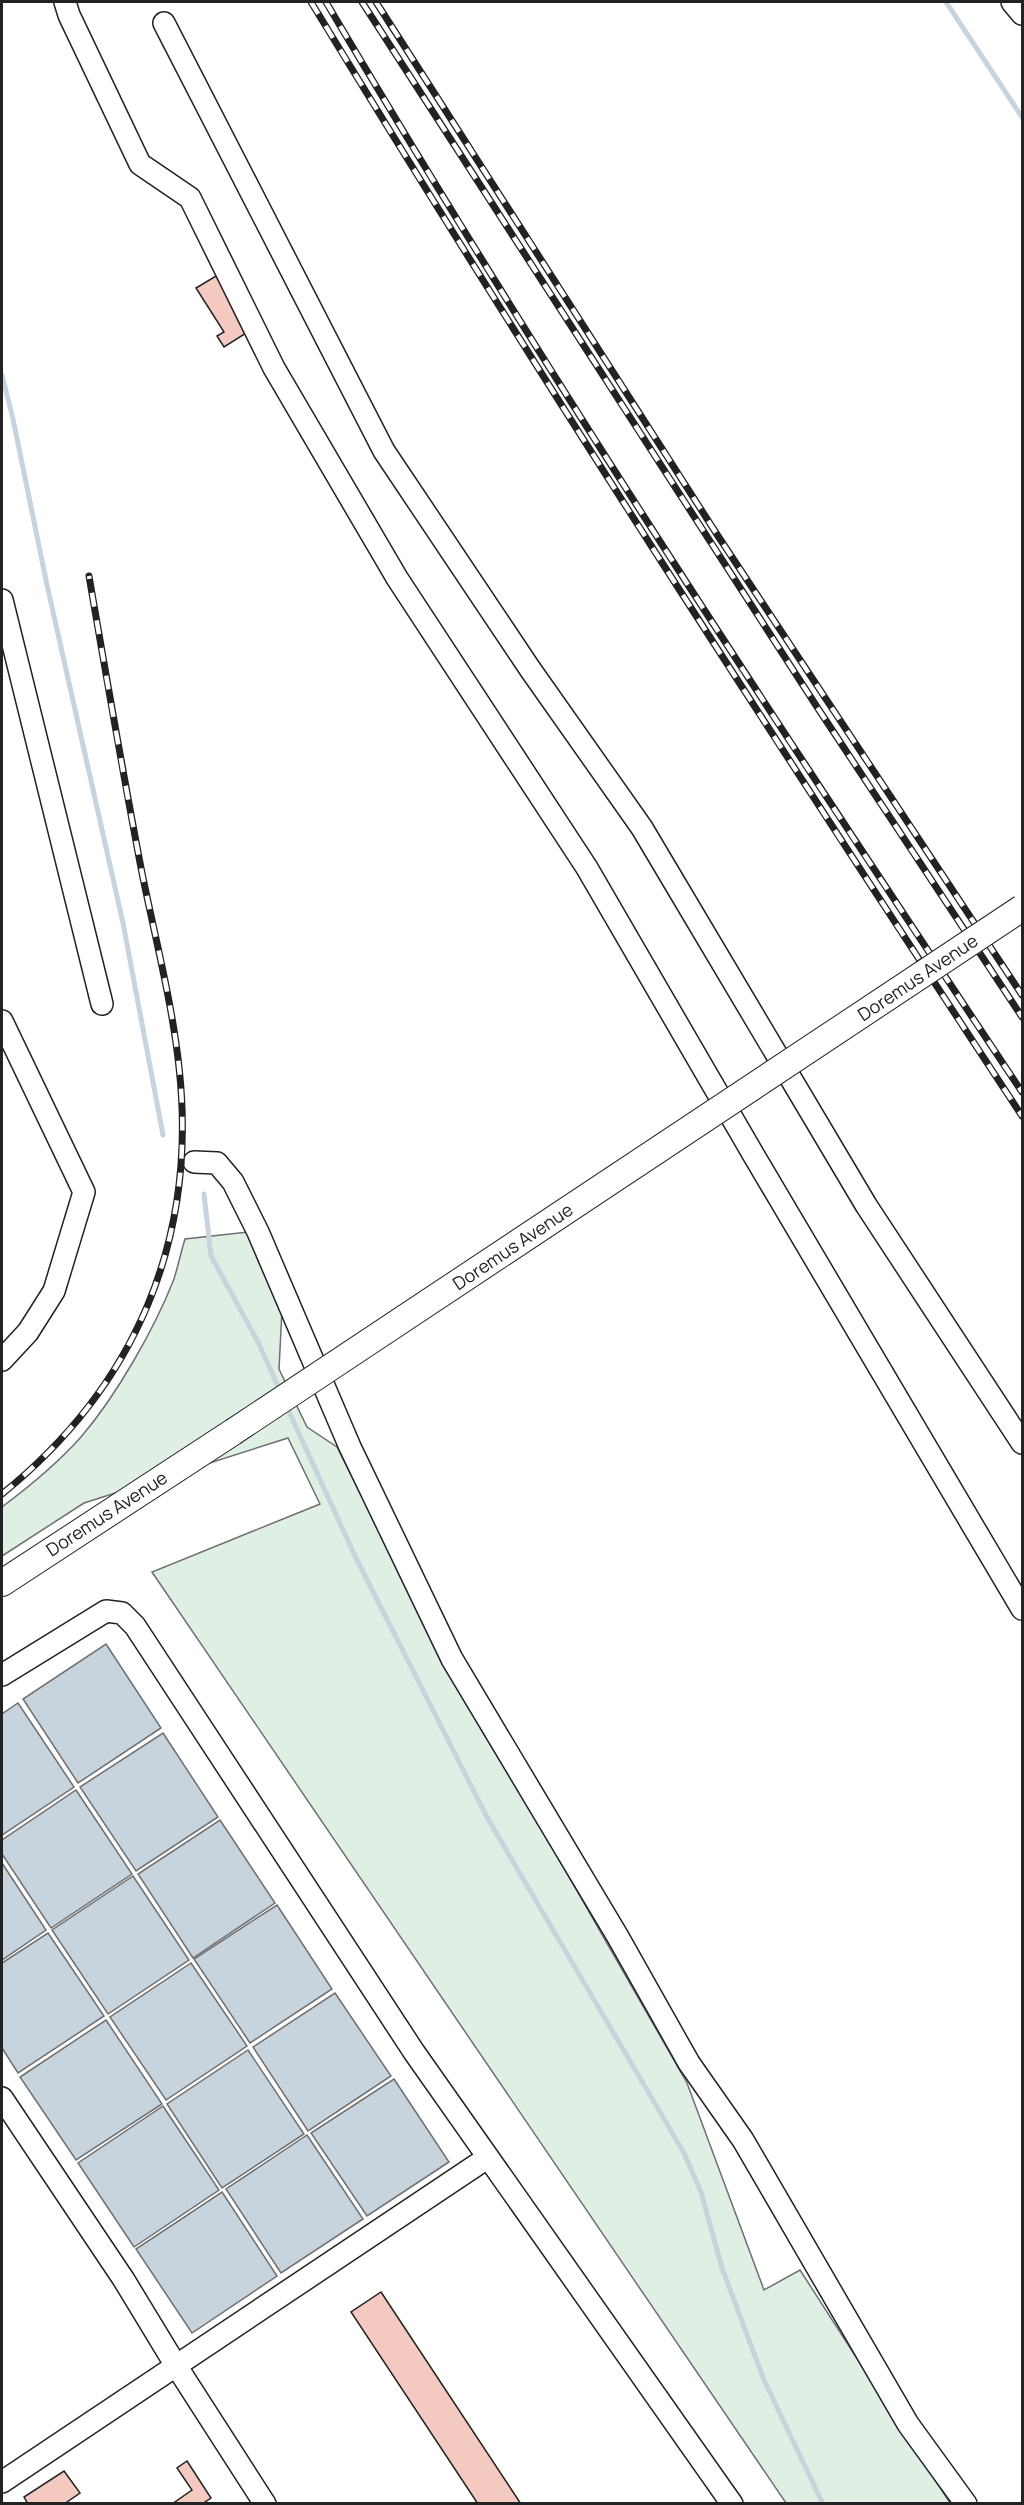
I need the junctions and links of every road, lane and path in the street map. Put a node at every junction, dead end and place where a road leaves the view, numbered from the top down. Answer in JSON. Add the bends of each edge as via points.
{"nodes":[{"id":1,"x":65,"y":2,"type":"edge"},
{"id":2,"x":1012,"y":2,"type":"edge"},
{"id":3,"x":1023,"y":14,"type":"edge"},
{"id":4,"x":164,"y":23,"type":"dead end"},
{"id":5,"x":2,"y":600,"type":"edge"},
{"id":6,"x":1023,"y":908,"type":"edge"},
{"id":7,"x":102,"y":1004,"type":"dead end"},
{"id":8,"x":2,"y":1021,"type":"edge"},
{"id":9,"x":194,"y":1162,"type":"dead end"},
{"id":10,"x":2,"y":1360,"type":"edge"},
{"id":11,"x":1023,"y":1443,"type":"edge"},
{"id":12,"x":2,"y":1583,"type":"edge"},
{"id":13,"x":1023,"y":1609,"type":"edge"},
{"id":14,"x":2,"y":1675,"type":"edge"},
{"id":15,"x":2,"y":2098,"type":"edge"},
{"id":16,"x":487,"y":2158,"type":"junction"},
{"id":17,"x":175,"y":2364,"type":"junction"},
{"id":18,"x":2,"y":2482,"type":"edge"},
{"id":19,"x":265,"y":2504,"type":"edge"},
{"id":20,"x":732,"y":2504,"type":"edge"},
{"id":21,"x":966,"y":2504,"type":"edge"}],
"edges":[{"from":1,"to":13,"type":"lane","via":[[140,164],[190,198],[274,368],[386,558],[587,868]]},
{"from":2,"to":3,"type":"lane"},
{"from":4,"to":11,"type":"lane","via":[[384,451],[642,828],[866,1204]]},
{"from":5,"to":7,"type":"lane"},
{"from":6,"to":12,"type":"main road","name":"Doremus Avenue","bridge":true},
{"from":8,"to":10,"type":"lane","via":[[84,1192],[54,1291],[28,1332]]},
{"from":9,"to":21,"type":"lane","via":[[217,1163],[233,1182],[350,1447],[452,1659],[689,2063],[743,2140],[908,2424]]},
{"from":14,"to":16,"type":"lane","via":[[106,1611],[122,1613],[135,1626]]},
{"from":15,"to":17,"type":"lane","via":[[124,2280]]},
{"from":16,"to":17,"type":"lane"},
{"from":16,"to":20,"type":"lane"},
{"from":17,"to":18,"type":"lane"},
{"from":17,"to":19,"type":"lane"}]}
